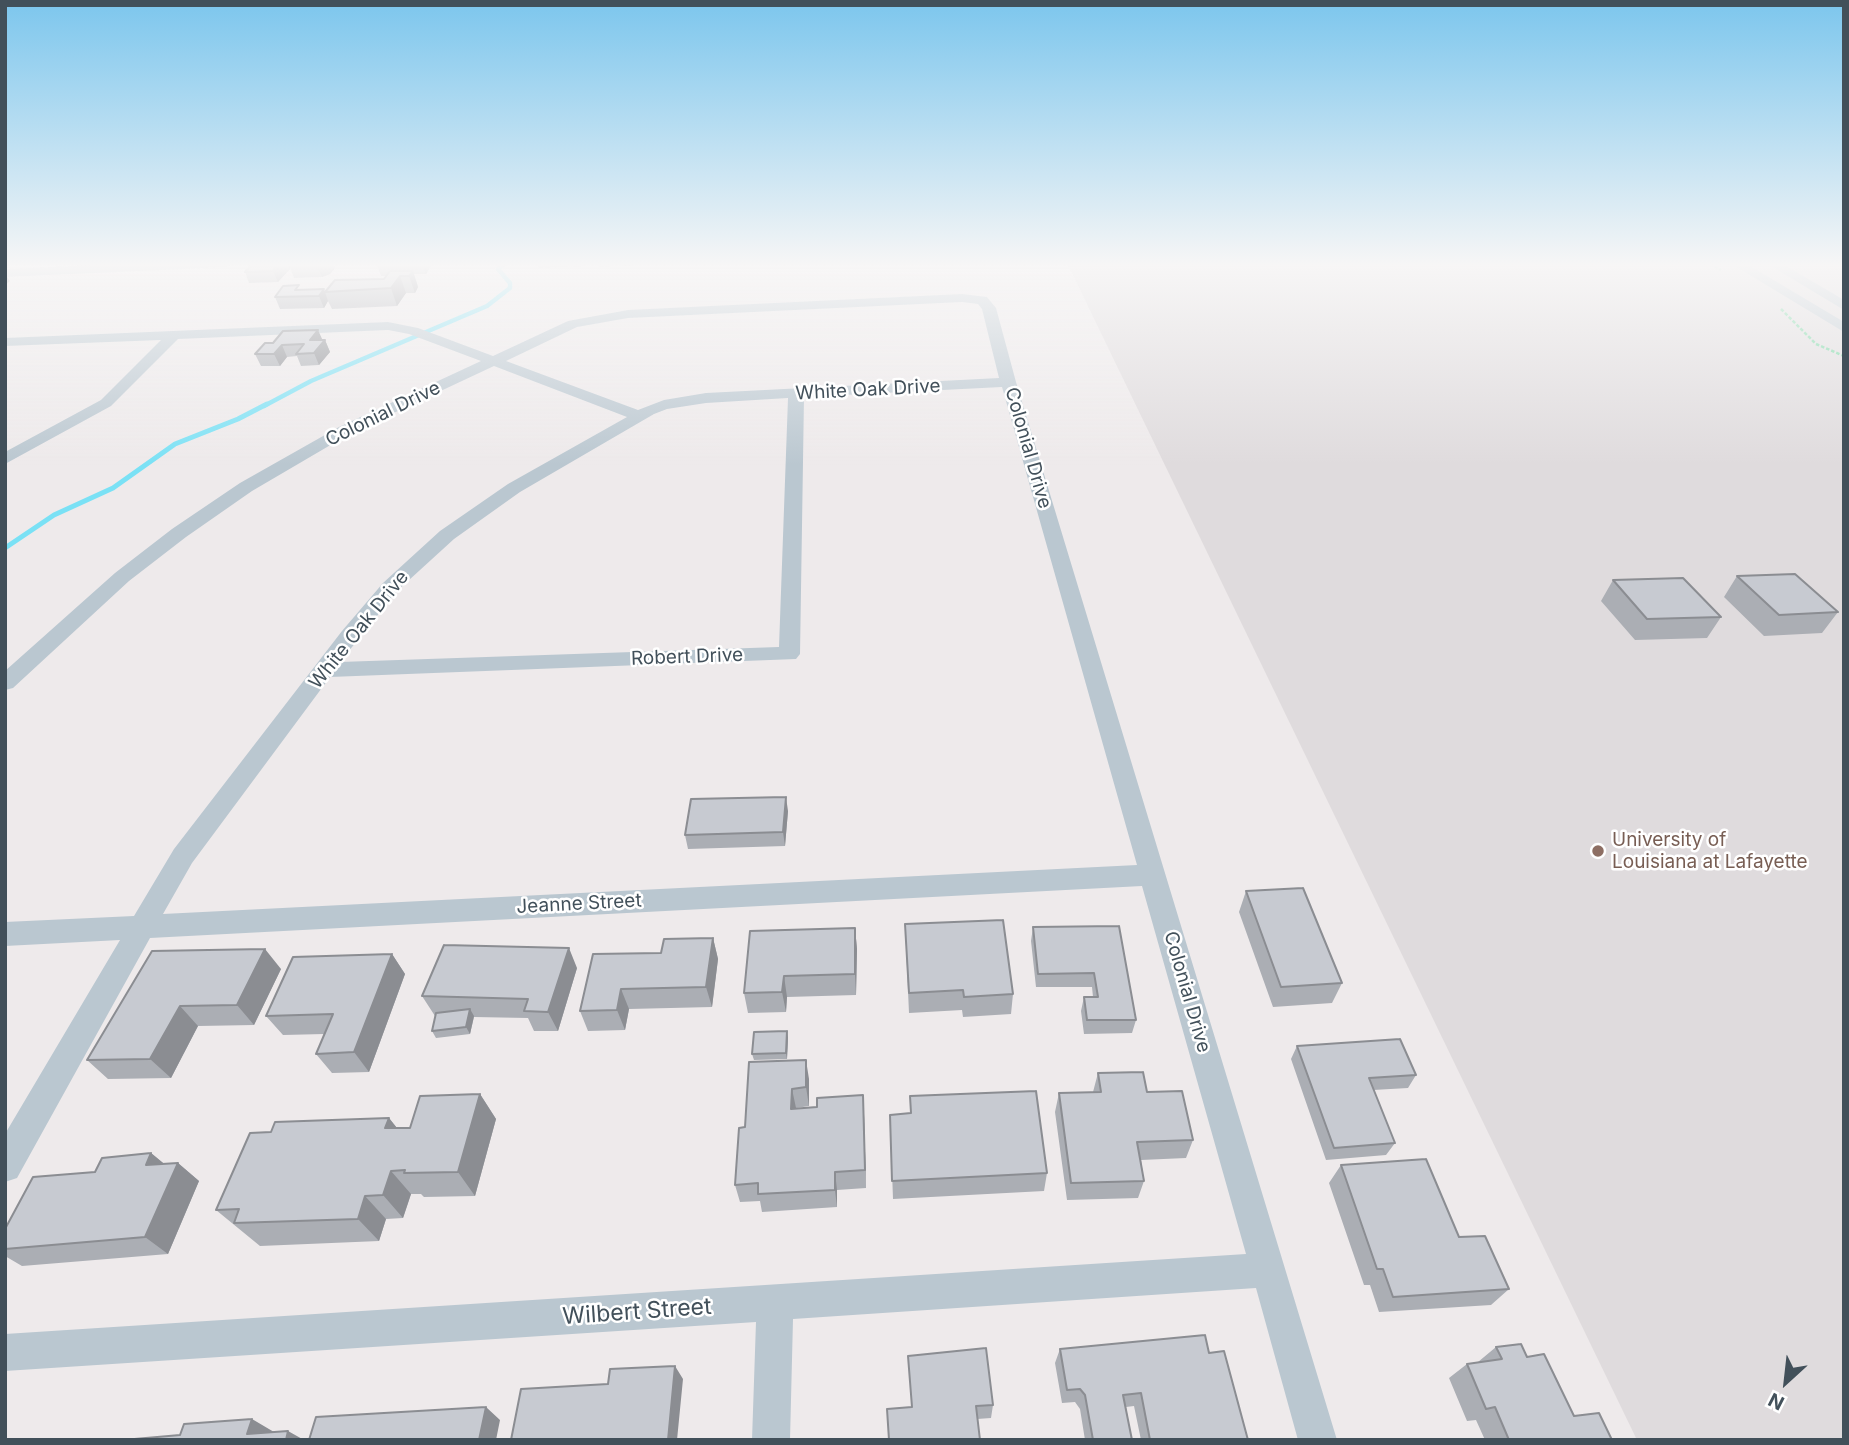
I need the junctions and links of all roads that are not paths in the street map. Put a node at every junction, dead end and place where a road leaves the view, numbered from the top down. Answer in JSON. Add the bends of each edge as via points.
{"nodes":[{"id":1,"x":271,"y":330,"type":"edge"},
{"id":2,"x":410,"y":330,"type":"edge"},
{"id":3,"x":559,"y":330,"type":"edge"},
{"id":4,"x":995,"y":330,"type":"edge"},
{"id":5,"x":176,"y":334,"type":"junction"},
{"id":6,"x":5,"y":342,"type":"edge"},
{"id":7,"x":492,"y":361,"type":"junction"},
{"id":8,"x":1008,"y":382,"type":"junction"},
{"id":9,"x":796,"y":394,"type":"junction"},
{"id":10,"x":640,"y":416,"type":"junction"},
{"id":11,"x":6,"y":459,"type":"edge"},
{"id":12,"x":325,"y":670,"type":"junction"},
{"id":13,"x":5,"y":683,"type":"edge"},
{"id":14,"x":1153,"y":875,"type":"junction"},
{"id":15,"x":143,"y":927,"type":"junction"},
{"id":16,"x":5,"y":934,"type":"edge"},
{"id":17,"x":5,"y":1166,"type":"edge"},
{"id":18,"x":1268,"y":1270,"type":"junction"},
{"id":19,"x":775,"y":1303,"type":"junction"},
{"id":20,"x":5,"y":1353,"type":"edge"},
{"id":21,"x":771,"y":1440,"type":"edge"},
{"id":22,"x":1318,"y":1440,"type":"edge"}],
"edges":[{"from":1,"to":5,"type":"street"},
{"from":2,"to":7,"type":"street"},
{"from":3,"to":7,"type":"street","name":"Colonial Drive"},
{"from":4,"to":8,"type":"street","name":"Colonial Drive"},
{"from":5,"to":6,"type":"street"},
{"from":5,"to":11,"type":"street","via":[[106,403]]},
{"from":7,"to":10,"type":"street"},
{"from":7,"to":13,"type":"street","name":"Colonial Drive","via":[[345,430],[205,513],[122,577]]},
{"from":8,"to":9,"type":"street","name":"White Oak Drive"},
{"from":8,"to":14,"type":"street","name":"Colonial Drive"},
{"from":9,"to":10,"type":"street","name":"White Oak Drive","via":[[690,400]]},
{"from":9,"to":12,"type":"street","name":"Robert Drive","via":[[789,654]]},
{"from":10,"to":12,"type":"street","name":"White Oak Drive","via":[[514,488],[447,535],[390,587]]},
{"from":12,"to":15,"type":"street","name":"White Oak Drive","via":[[183,856]]},
{"from":14,"to":15,"type":"street","name":"Jeanne Street"},
{"from":14,"to":18,"type":"street","name":"Colonial Drive"},
{"from":15,"to":16,"type":"street","name":"Jeanne Street"},
{"from":15,"to":17,"type":"street","name":"White Oak Drive"},
{"from":18,"to":19,"type":"street","name":"Wilbert Street"},
{"from":18,"to":22,"type":"street","name":"Colonial Drive"},
{"from":19,"to":20,"type":"street","name":"Wilbert Street"},
{"from":19,"to":21,"type":"street"}]}
